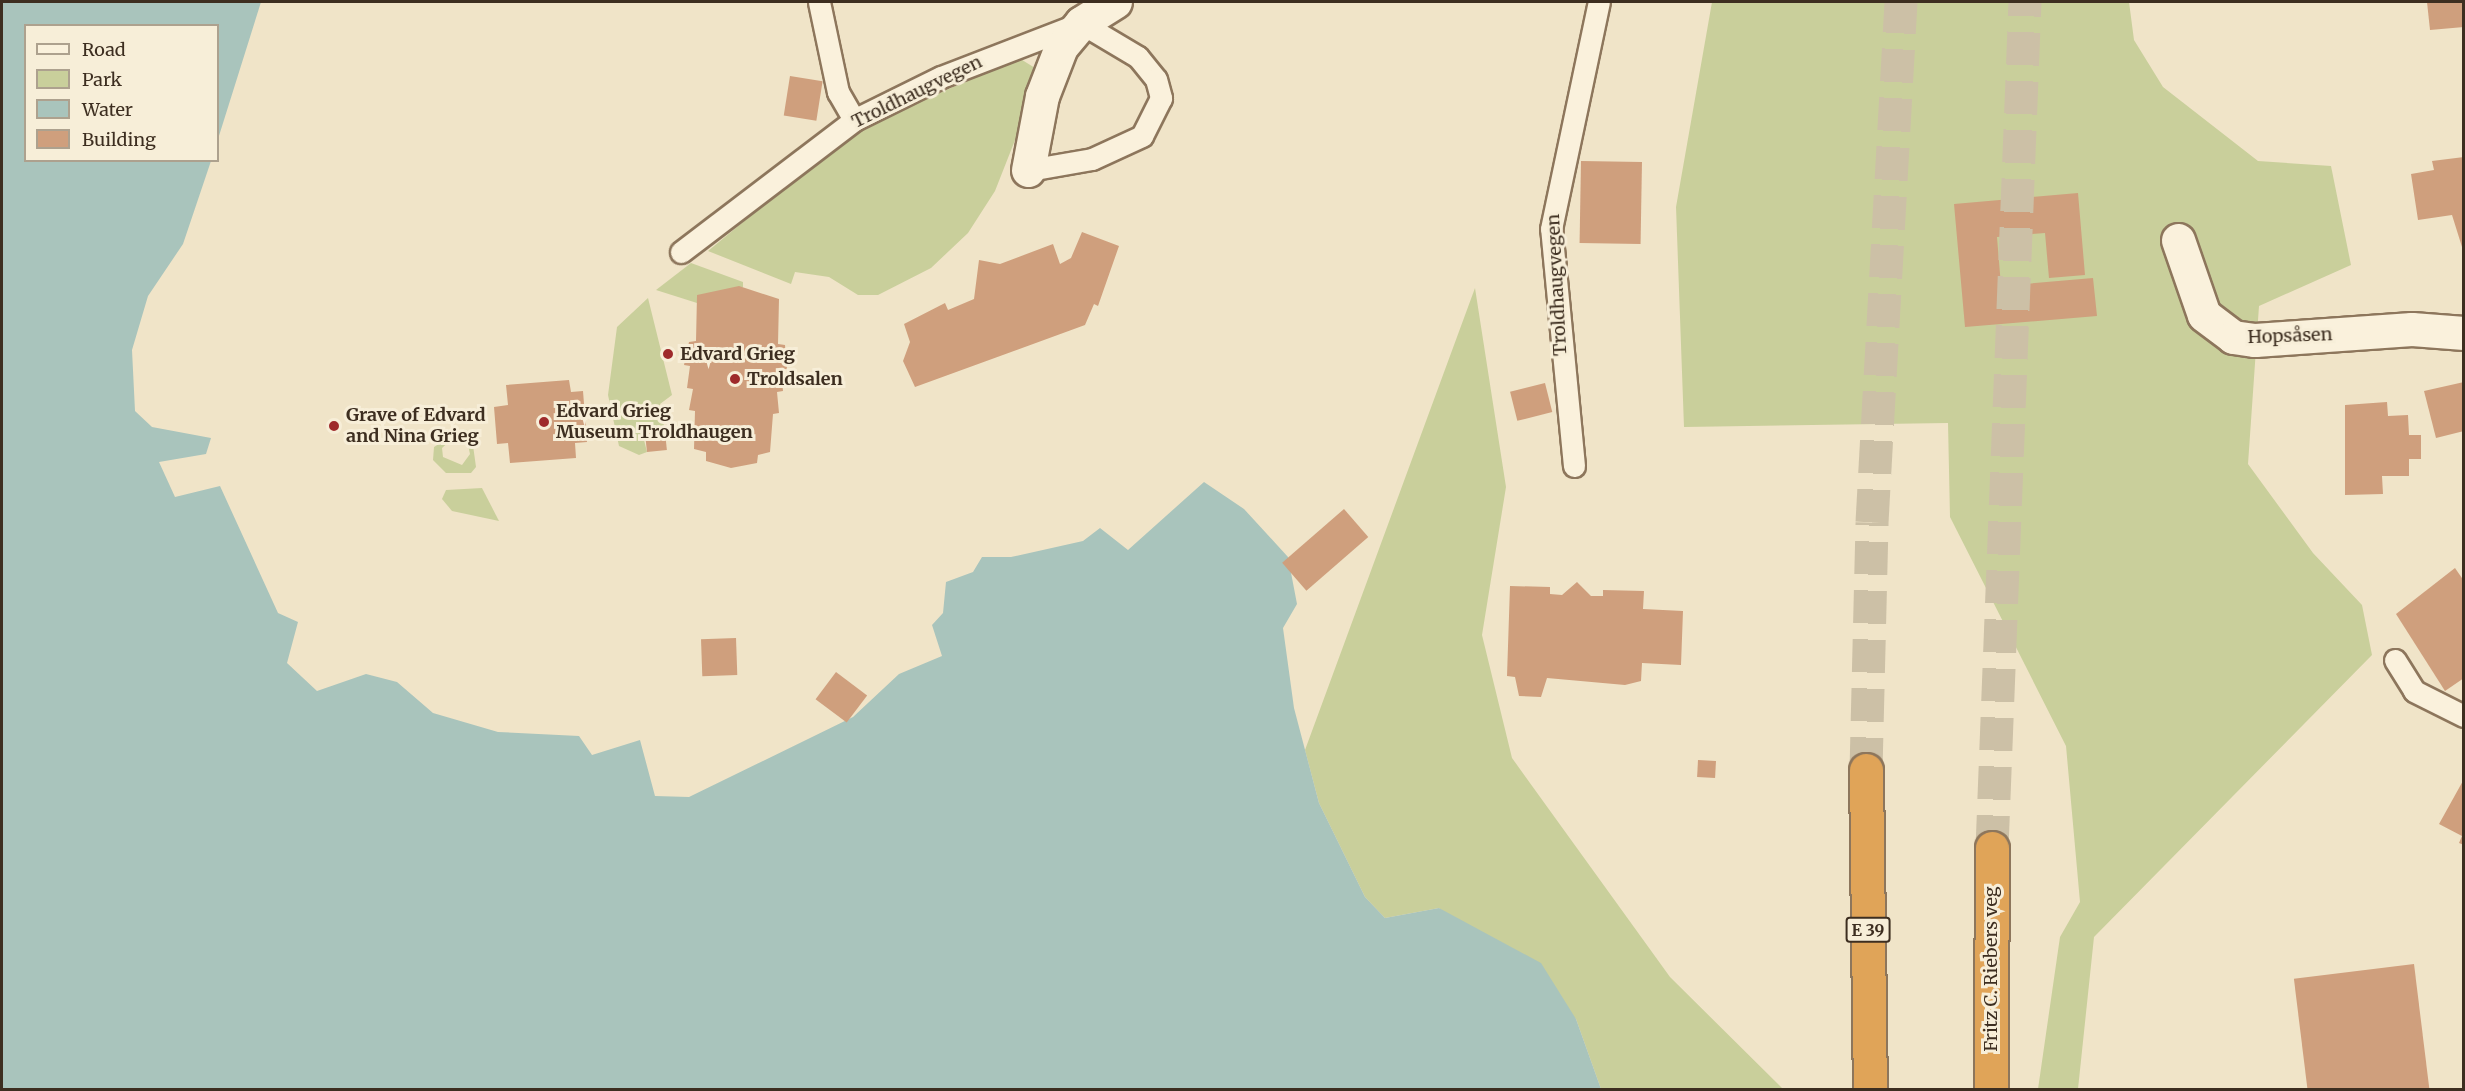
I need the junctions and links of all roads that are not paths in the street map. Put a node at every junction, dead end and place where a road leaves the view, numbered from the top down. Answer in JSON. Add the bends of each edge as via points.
{"nodes":[{"id":1,"x":819,"y":2,"type":"edge"},
{"id":2,"x":1115,"y":2,"type":"edge"},
{"id":3,"x":1599,"y":2,"type":"edge"},
{"id":4,"x":1081,"y":23,"type":"junction"},
{"id":5,"x":854,"y":120,"type":"junction"},
{"id":6,"x":1028,"y":170,"type":"joint"},
{"id":7,"x":2178,"y":240,"type":"dead end"},
{"id":8,"x":681,"y":252,"type":"dead end"},
{"id":9,"x":2463,"y":333,"type":"edge"},
{"id":10,"x":1574,"y":465,"type":"dead end"},
{"id":11,"x":2396,"y":660,"type":"dead end"},
{"id":12,"x":2463,"y":716,"type":"edge"},
{"id":13,"x":1866,"y":770,"type":"tunnel mouth"},
{"id":14,"x":1992,"y":848,"type":"tunnel mouth"},
{"id":15,"x":1869,"y":1089,"type":"edge"},
{"id":16,"x":1991,"y":1089,"type":"edge"}],
"edges":[{"from":1,"to":5,"type":"lane","via":[[838,92]]},
{"from":2,"to":4,"type":"street","name":"Troldhaugvegen"},
{"from":3,"to":10,"type":"lane","name":"Troldhaugvegen","via":[[1551,229]]},
{"from":4,"to":5,"type":"lane","name":"Troldhaugvegen","via":[[941,77]]},
{"from":4,"to":6,"type":"street","name":"Troldhaugvegen","via":[[1061,47],[1042,96]]},
{"from":4,"to":6,"type":"lane","name":"Troldhaugvegen","via":[[1129,51],[1156,79],[1161,98],[1156,118],[1142,136],[1121,150]]},
{"from":5,"to":8,"type":"lane","name":"Troldhaugvegen"},
{"from":7,"to":9,"type":"street","name":"Hopsåsen","via":[[2204,315],[2234,337],[2255,340],[2412,329]]},
{"from":11,"to":12,"type":"lane","via":[[2414,691]]},
{"from":13,"to":15,"type":"highway","number":"E 39"},
{"from":14,"to":16,"type":"highway","name":"Fritz C. Riebers veg"}]}
